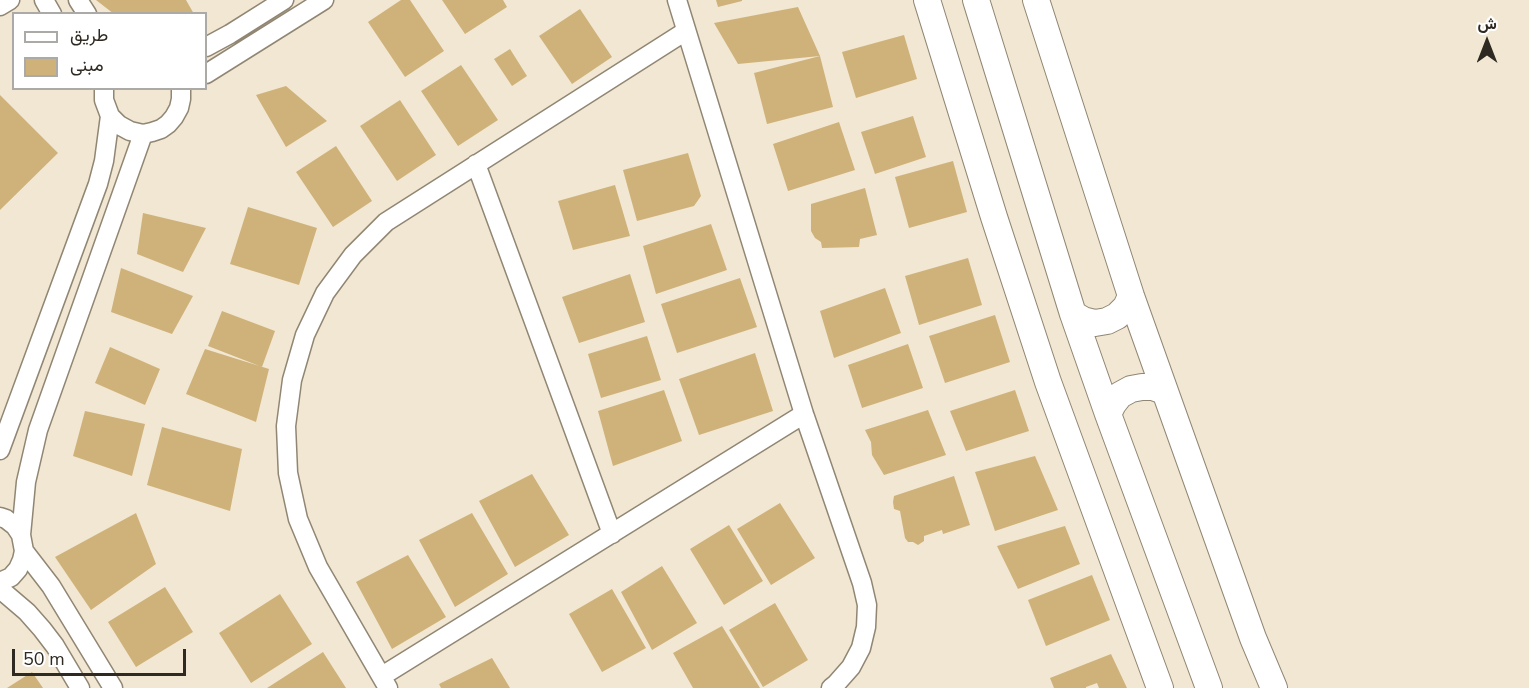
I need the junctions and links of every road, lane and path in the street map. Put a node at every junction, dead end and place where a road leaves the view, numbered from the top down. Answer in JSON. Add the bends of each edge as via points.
{"nodes":[{"id":1,"x":10,"y":0,"type":"edge"},
{"id":2,"x":284,"y":0,"type":"edge"},
{"id":3,"x":324,"y":0,"type":"edge"},
{"id":4,"x":677,"y":0,"type":"edge"},
{"id":5,"x":927,"y":0,"type":"edge"},
{"id":6,"x":976,"y":0,"type":"edge"},
{"id":7,"x":1036,"y":0,"type":"edge"},
{"id":8,"x":0,"y":6,"type":"edge"},
{"id":9,"x":686,"y":31,"type":"junction"},
{"id":10,"x":207,"y":45,"type":"edge"},
{"id":11,"x":207,"y":73,"type":"edge"},
{"id":12,"x":181,"y":90,"type":"edge"},
{"id":13,"x":104,"y":98,"type":"edge"},
{"id":14,"x":142,"y":134,"type":"junction"},
{"id":15,"x":476,"y":164,"type":"junction"},
{"id":16,"x":1131,"y":296,"type":"junction"},
{"id":17,"x":1073,"y":314,"type":"junction"},
{"id":18,"x":1164,"y":391,"type":"junction"},
{"id":19,"x":804,"y":414,"type":"junction"},
{"id":20,"x":1108,"y":414,"type":"junction"},
{"id":21,"x":0,"y":450,"type":"edge"},
{"id":22,"x":0,"y":517,"type":"edge"},
{"id":23,"x":612,"y":534,"type":"junction"},
{"id":24,"x":23,"y":543,"type":"junction"},
{"id":25,"x":0,"y":582,"type":"edge"},
{"id":26,"x":0,"y":589,"type":"edge"},
{"id":27,"x":385,"y":682,"type":"edge"},
{"id":28,"x":80,"y":688,"type":"edge"},
{"id":29,"x":113,"y":688,"type":"edge"},
{"id":30,"x":831,"y":688,"type":"edge"},
{"id":31,"x":1160,"y":688,"type":"edge"},
{"id":32,"x":1209,"y":688,"type":"edge"},
{"id":33,"x":1274,"y":688,"type":"edge"}],
"edges":[{"from":1,"to":8,"type":"street"},
{"from":2,"to":10,"type":"street"},
{"from":3,"to":11,"type":"street"},
{"from":4,"to":9,"type":"street"},
{"from":5,"to":31,"type":"main road","via":[[1048,382]]},
{"from":6,"to":17,"type":"main road"},
{"from":7,"to":16,"type":"main road"},
{"from":9,"to":15,"type":"street"},
{"from":9,"to":19,"type":"street"},
{"from":12,"to":14,"type":"street","via":[[174,117],[161,129]]},
{"from":13,"to":14,"type":"street","via":[[119,125]]},
{"from":13,"to":21,"type":"street","via":[[104,161]]},
{"from":14,"to":24,"type":"street","via":[[38,430],[26,482]]},
{"from":15,"to":23,"type":"street"},
{"from":15,"to":27,"type":"street","via":[[386,222],[353,255],[326,293],[305,335],[292,380],[286,426],[288,473],[298,519],[318,567]]},
{"from":16,"to":17,"type":"main road","via":[[1118,316],[1107,321],[1095,323]]},
{"from":16,"to":18,"type":"main road"},
{"from":17,"to":20,"type":"main road"},
{"from":18,"to":20,"type":"main road","via":[[1153,387],[1131,389],[1120,395]]},
{"from":18,"to":33,"type":"main road"},
{"from":19,"to":23,"type":"street"},
{"from":19,"to":30,"type":"street","via":[[867,605],[861,648],[851,667]]},
{"from":20,"to":32,"type":"main road"},
{"from":22,"to":24,"type":"street","via":[[15,526]]},
{"from":23,"to":27,"type":"street"},
{"from":24,"to":25,"type":"street","via":[[18,569]]},
{"from":24,"to":29,"type":"street"},
{"from":26,"to":28,"type":"street","via":[[42,629]]}]}
